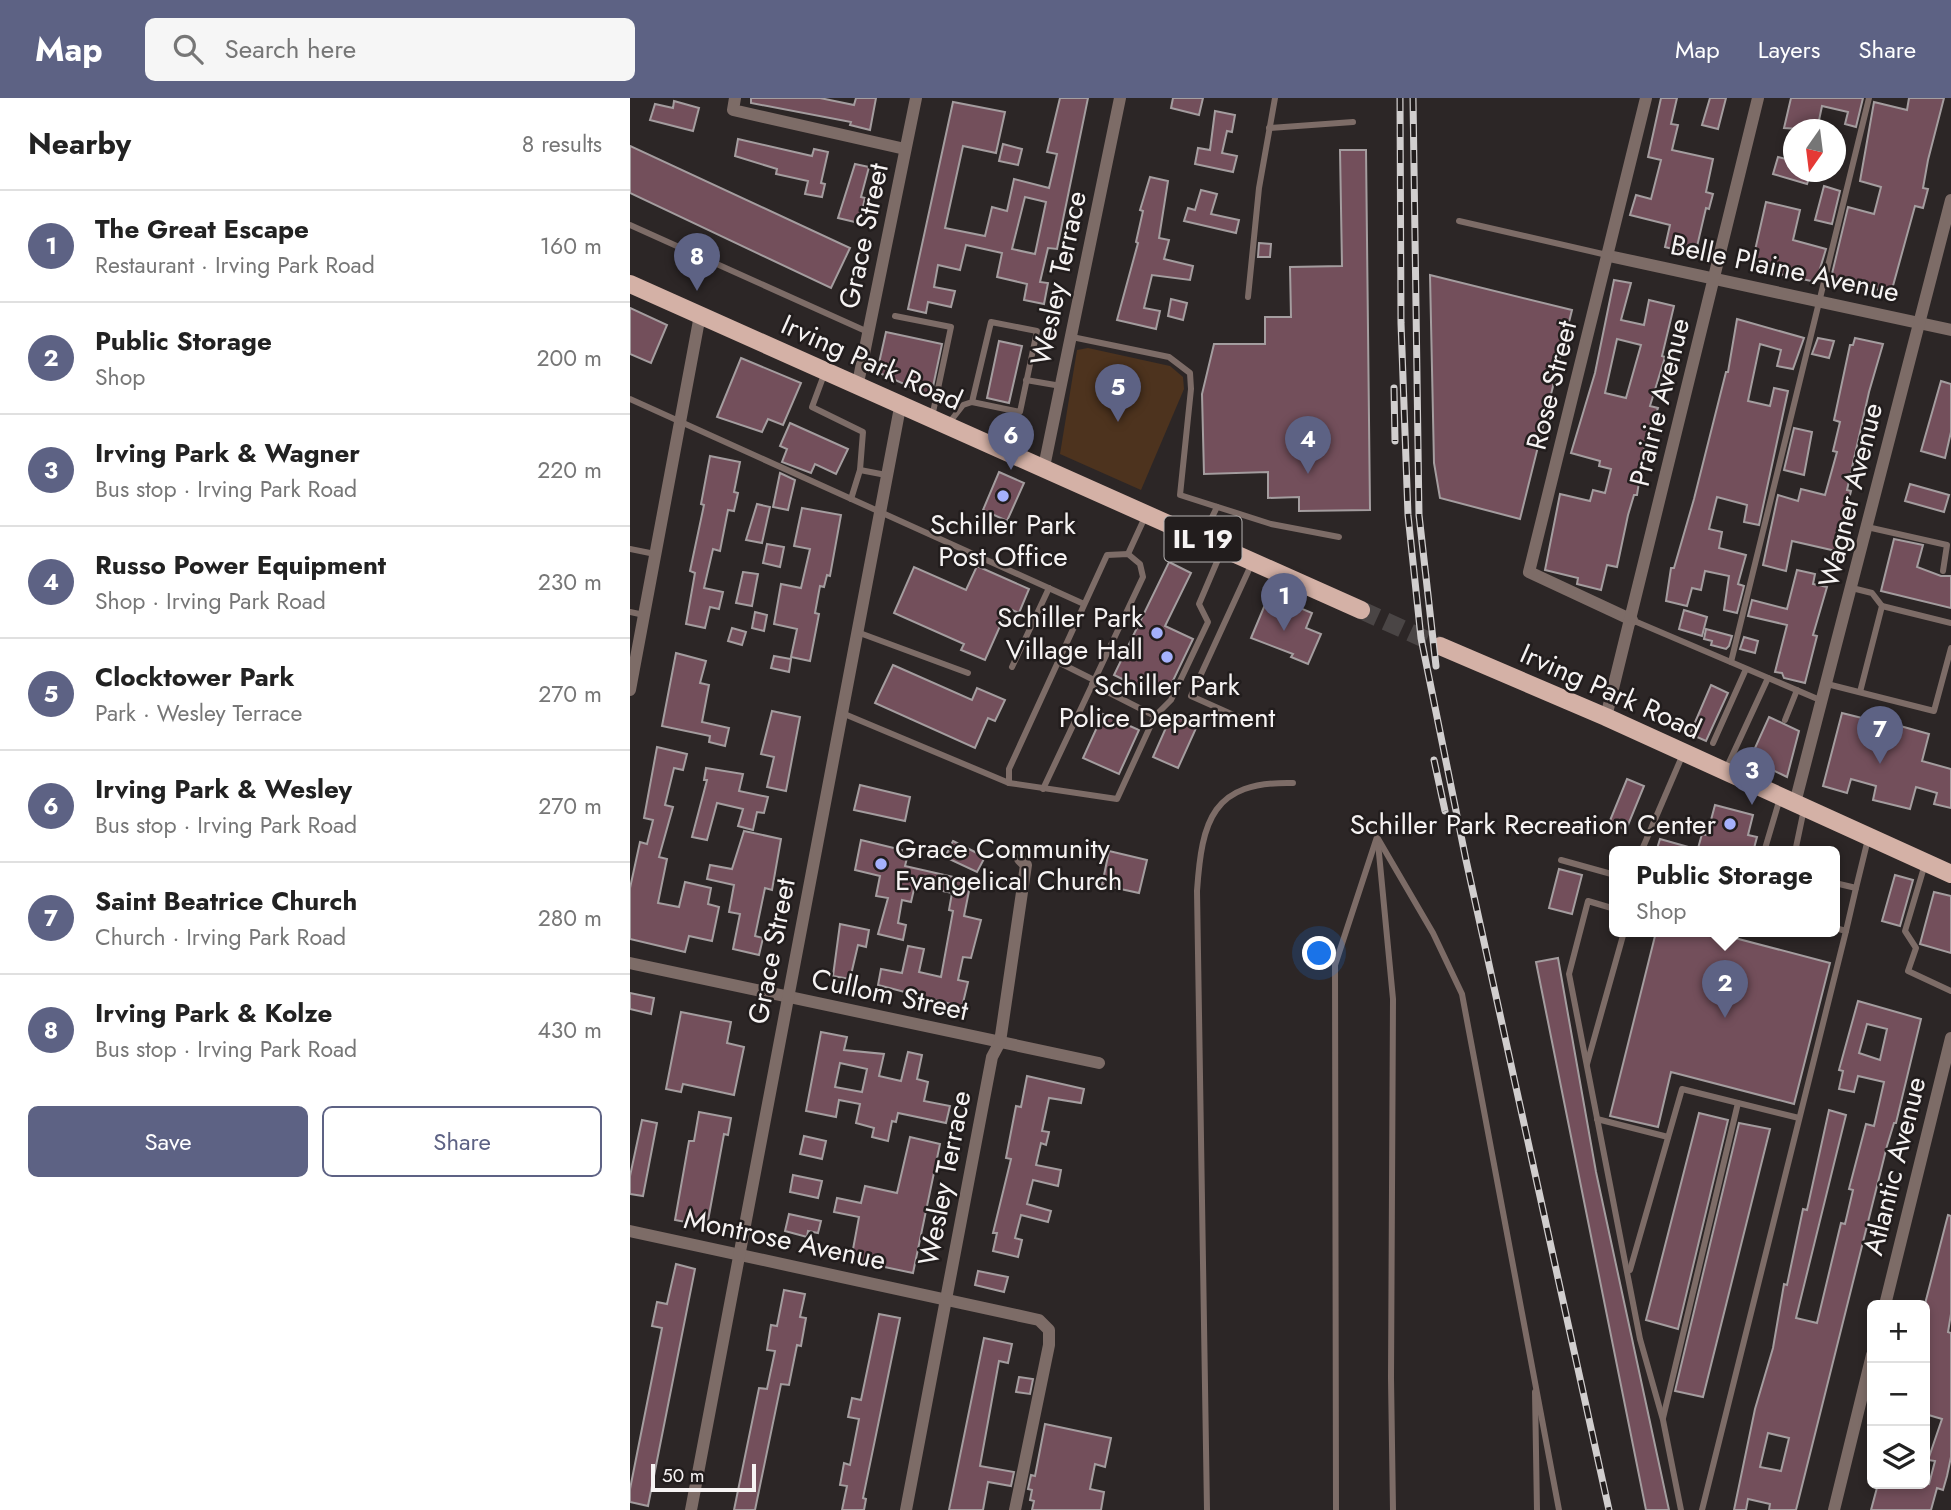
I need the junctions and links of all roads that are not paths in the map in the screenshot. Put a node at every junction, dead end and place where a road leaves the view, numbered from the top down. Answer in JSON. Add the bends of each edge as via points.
{"nodes":[{"id":1,"x":735,"y":98,"type":"edge"},
{"id":2,"x":916,"y":98,"type":"edge"},
{"id":3,"x":1120,"y":98,"type":"edge"},
{"id":4,"x":1275,"y":98,"type":"edge"},
{"id":5,"x":1646,"y":98,"type":"edge"},
{"id":6,"x":1758,"y":98,"type":"edge"},
{"id":7,"x":1869,"y":98,"type":"edge"},
{"id":8,"x":1353,"y":122,"type":"dead end"},
{"id":9,"x":1269,"y":128,"type":"junction"},
{"id":10,"x":905,"y":149,"type":"junction"},
{"id":11,"x":1951,"y":200,"type":"edge"},
{"id":12,"x":1459,"y":220,"type":"dead end"},
{"id":13,"x":630,"y":225,"type":"edge"},
{"id":14,"x":1609,"y":256,"type":"junction"},
{"id":15,"x":1714,"y":278,"type":"junction"},
{"id":16,"x":630,"y":284,"type":"edge"},
{"id":17,"x":1248,"y":297,"type":"dead end"},
{"id":18,"x":1819,"y":300,"type":"junction"},
{"id":19,"x":700,"y":315,"type":"junction"},
{"id":20,"x":895,"y":316,"type":"dead end"},
{"id":21,"x":1920,"y":321,"type":"junction"},
{"id":22,"x":1951,"y":330,"type":"edge"},
{"id":23,"x":868,"y":332,"type":"junction"},
{"id":24,"x":1072,"y":337,"type":"junction"},
{"id":25,"x":826,"y":370,"type":"junction"},
{"id":26,"x":1026,"y":380,"type":"junction"},
{"id":27,"x":858,"y":383,"type":"junction"},
{"id":28,"x":1061,"y":386,"type":"junction"},
{"id":29,"x":630,"y":399,"type":"edge"},
{"id":30,"x":901,"y":402,"type":"junction"},
{"id":31,"x":972,"y":402,"type":"junction"},
{"id":32,"x":940,"y":420,"type":"junction"},
{"id":33,"x":680,"y":422,"type":"junction"},
{"id":34,"x":1044,"y":467,"type":"junction"},
{"id":35,"x":860,"y":470,"type":"junction"},
{"id":36,"x":886,"y":475,"type":"junction"},
{"id":37,"x":851,"y":499,"type":"junction"},
{"id":38,"x":1217,"y":506,"type":"junction"},
{"id":39,"x":878,"y":511,"type":"junction"},
{"id":40,"x":1146,"y":513,"type":"junction"},
{"id":41,"x":1867,"y":527,"type":"junction"},
{"id":42,"x":1339,"y":537,"type":"dead end"},
{"id":43,"x":1202,"y":538,"type":"junction"},
{"id":44,"x":1223,"y":548,"type":"junction"},
{"id":45,"x":630,"y":549,"type":"edge"},
{"id":46,"x":655,"y":554,"type":"junction"},
{"id":47,"x":1128,"y":554,"type":"junction"},
{"id":48,"x":1253,"y":561,"type":"junction"},
{"id":49,"x":1943,"y":571,"type":"dead end"},
{"id":50,"x":1049,"y":588,"type":"junction"},
{"id":51,"x":1852,"y":588,"type":"junction"},
{"id":52,"x":1084,"y":604,"type":"junction"},
{"id":53,"x":1882,"y":606,"type":"junction"},
{"id":54,"x":1361,"y":610,"type":"tunnel mouth"},
{"id":55,"x":630,"y":612,"type":"edge"},
{"id":56,"x":644,"y":615,"type":"junction"},
{"id":57,"x":1632,"y":620,"type":"junction"},
{"id":58,"x":1951,"y":623,"type":"edge"},
{"id":59,"x":856,"y":631,"type":"junction"},
{"id":60,"x":1440,"y":646,"type":"tunnel mouth"},
{"id":61,"x":1951,"y":648,"type":"edge"},
{"id":62,"x":1058,"y":662,"type":"junction"},
{"id":63,"x":1731,"y":663,"type":"junction"},
{"id":64,"x":1012,"y":667,"type":"dead end"},
{"id":65,"x":1746,"y":669,"type":"junction"},
{"id":66,"x":968,"y":673,"type":"dead end"},
{"id":67,"x":1768,"y":678,"type":"junction"},
{"id":68,"x":1093,"y":682,"type":"junction"},
{"id":69,"x":1827,"y":684,"type":"junction"},
{"id":70,"x":630,"y":690,"type":"edge"},
{"id":71,"x":1797,"y":690,"type":"junction"},
{"id":72,"x":1860,"y":692,"type":"junction"},
{"id":73,"x":1822,"y":701,"type":"junction"},
{"id":74,"x":840,"y":712,"type":"junction"},
{"id":75,"x":1155,"y":716,"type":"junction"},
{"id":76,"x":1606,"y":717,"type":"junction"},
{"id":77,"x":1785,"y":720,"type":"dead end"},
{"id":78,"x":1247,"y":721,"type":"dead end"},
{"id":79,"x":1713,"y":743,"type":"dead end"},
{"id":80,"x":1683,"y":752,"type":"junction"},
{"id":81,"x":1725,"y":771,"type":"junction"},
{"id":82,"x":1009,"y":783,"type":"junction"},
{"id":83,"x":1293,"y":783,"type":"dead end"},
{"id":84,"x":1043,"y":789,"type":"junction"},
{"id":85,"x":1793,"y":802,"type":"junction"},
{"id":86,"x":1377,"y":837,"type":"junction"},
{"id":87,"x":1868,"y":837,"type":"junction"},
{"id":88,"x":1643,"y":846,"type":"edge"},
{"id":89,"x":1767,"y":846,"type":"edge"},
{"id":90,"x":1795,"y":846,"type":"edge"},
{"id":91,"x":1020,"y":859,"type":"dead end"},
{"id":92,"x":1562,"y":860,"type":"dead end"},
{"id":93,"x":1925,"y":863,"type":"junction"},
{"id":94,"x":1609,"y":873,"type":"edge"},
{"id":95,"x":1951,"y":874,"type":"edge"},
{"id":96,"x":1840,"y":884,"type":"edge"},
{"id":97,"x":1856,"y":888,"type":"junction"},
{"id":98,"x":1609,"y":907,"type":"edge"},
{"id":99,"x":1840,"y":929,"type":"edge"},
{"id":100,"x":1846,"y":931,"type":"junction"},
{"id":101,"x":1623,"y":937,"type":"edge"},
{"id":102,"x":630,"y":963,"type":"edge"},
{"id":103,"x":1951,"y":991,"type":"edge"},
{"id":104,"x":787,"y":997,"type":"junction"},
{"id":105,"x":1951,"y":1038,"type":"edge"},
{"id":106,"x":1000,"y":1042,"type":"junction"},
{"id":107,"x":1099,"y":1063,"type":"dead end"},
{"id":108,"x":1587,"y":1066,"type":"junction"},
{"id":109,"x":1738,"y":1103,"type":"junction"},
{"id":110,"x":1800,"y":1118,"type":"junction"},
{"id":111,"x":1597,"y":1119,"type":"junction"},
{"id":112,"x":1668,"y":1137,"type":"junction"},
{"id":113,"x":630,"y":1231,"type":"edge"},
{"id":114,"x":740,"y":1254,"type":"junction"},
{"id":115,"x":1629,"y":1274,"type":"junction"},
{"id":116,"x":945,"y":1299,"type":"junction"},
{"id":117,"x":1886,"y":1300,"type":"edge"},
{"id":118,"x":1870,"y":1363,"type":"edge"},
{"id":119,"x":1535,"y":1373,"type":"junction"},
{"id":120,"x":1663,"y":1420,"type":"junction"},
{"id":121,"x":691,"y":1510,"type":"edge"},
{"id":122,"x":906,"y":1510,"type":"edge"},
{"id":123,"x":1016,"y":1510,"type":"edge"},
{"id":124,"x":1207,"y":1510,"type":"edge"},
{"id":125,"x":1336,"y":1510,"type":"edge"},
{"id":126,"x":1393,"y":1510,"type":"edge"},
{"id":127,"x":1537,"y":1510,"type":"edge"},
{"id":128,"x":1559,"y":1510,"type":"edge"},
{"id":129,"x":1681,"y":1510,"type":"edge"},
{"id":130,"x":1702,"y":1510,"type":"edge"},
{"id":131,"x":1834,"y":1510,"type":"edge"}],
"edges":[{"from":1,"to":10,"type":"street","via":[[733,110]]},
{"from":2,"to":10,"type":"street","name":"Grace Street"},
{"from":3,"to":24,"type":"street","name":"Wesley Terrace"},
{"from":4,"to":9,"type":"lane"},
{"from":5,"to":14,"type":"street","name":"Rose Street"},
{"from":6,"to":15,"type":"street","name":"Prairie Avenue"},
{"from":7,"to":18,"type":"lane"},
{"from":8,"to":9,"type":"lane"},
{"from":9,"to":17,"type":"lane"},
{"from":10,"to":23,"type":"street","name":"Grace Street"},
{"from":11,"to":21,"type":"street","name":"Wagner Avenue"},
{"from":12,"to":14,"type":"lane"},
{"from":13,"to":23,"type":"lane"},
{"from":14,"to":15,"type":"street","name":"Belle Plaine Avenue"},
{"from":14,"to":57,"type":"street","name":"Rose Street","via":[[1529,572]]},
{"from":15,"to":18,"type":"street","name":"Belle Plaine Avenue"},
{"from":15,"to":57,"type":"street","name":"Prairie Avenue"},
{"from":16,"to":19,"type":"main road","name":"Irving Park Road","number":"IL 19"},
{"from":18,"to":21,"type":"street","name":"Belle Plaine Avenue"},
{"from":18,"to":63,"type":"lane"},
{"from":19,"to":25,"type":"main road","name":"Irving Park Road","number":"IL 19"},
{"from":19,"to":33,"type":"street"},
{"from":20,"to":32,"type":"lane","via":[[951,327]]},
{"from":21,"to":22,"type":"street","name":"Belle Plaine Avenue"},
{"from":21,"to":41,"type":"street","name":"Wagner Avenue"},
{"from":23,"to":27,"type":"street","name":"Grace Street"},
{"from":24,"to":28,"type":"street","name":"Wesley Terrace"},
{"from":24,"to":38,"type":"lane","via":[[1169,357],[1184,365],[1190,373],[1191,389],[1180,495]]},
{"from":25,"to":27,"type":"main road","name":"Irving Park Road","number":"IL 19"},
{"from":25,"to":35,"type":"lane","via":[[812,407],[863,432]]},
{"from":26,"to":28,"type":"lane"},
{"from":26,"to":31,"type":"lane","via":[[1020,412]]},
{"from":26,"to":31,"type":"lane","via":[[1037,331],[991,322]]},
{"from":27,"to":30,"type":"main road","name":"Irving Park Road","number":"IL 19"},
{"from":28,"to":34,"type":"street","name":"Wesley Terrace"},
{"from":29,"to":33,"type":"lane"},
{"from":30,"to":32,"type":"main road","name":"Irving Park Road","number":"IL 19"},
{"from":30,"to":36,"type":"street","name":"Grace Street"},
{"from":31,"to":32,"type":"lane"},
{"from":32,"to":34,"type":"main road","name":"Irving Park Road","number":"IL 19"},
{"from":33,"to":37,"type":"lane"},
{"from":33,"to":46,"type":"street"},
{"from":34,"to":40,"type":"main road","name":"Irving Park Road","number":"IL 19"},
{"from":35,"to":36,"type":"lane"},
{"from":35,"to":37,"type":"lane"},
{"from":36,"to":39,"type":"street","name":"Grace Street"},
{"from":37,"to":39,"type":"lane"},
{"from":38,"to":42,"type":"lane","via":[[1271,524]]},
{"from":38,"to":43,"type":"lane"},
{"from":39,"to":50,"type":"lane"},
{"from":39,"to":59,"type":"street","name":"Grace Street"},
{"from":40,"to":43,"type":"main road","name":"Irving Park Road","number":"IL 19"},
{"from":40,"to":47,"type":"lane"},
{"from":41,"to":49,"type":"lane","via":[[1947,545]]},
{"from":41,"to":51,"type":"street","name":"Wagner Avenue"},
{"from":43,"to":44,"type":"main road","name":"Irving Park Road","number":"IL 19"},
{"from":44,"to":48,"type":"main road","name":"Irving Park Road","number":"IL 19"},
{"from":44,"to":75,"type":"lane","via":[[1199,604],[1208,622],[1171,700]]},
{"from":45,"to":46,"type":"lane"},
{"from":46,"to":56,"type":"street"},
{"from":47,"to":52,"type":"lane","via":[[1107,555]]},
{"from":47,"to":68,"type":"lane","via":[[1140,564],[1143,577]]},
{"from":48,"to":54,"type":"main road","name":"Irving Park Road","number":"IL 19"},
{"from":48,"to":78,"type":"lane","via":[[1192,696]]},
{"from":50,"to":52,"type":"lane"},
{"from":50,"to":64,"type":"lane"},
{"from":51,"to":53,"type":"lane","via":[[1872,593]]},
{"from":51,"to":69,"type":"street","name":"Wagner Avenue"},
{"from":52,"to":62,"type":"lane"},
{"from":53,"to":58,"type":"lane"},
{"from":53,"to":72,"type":"lane"},
{"from":55,"to":56,"type":"lane"},
{"from":56,"to":70,"type":"street"},
{"from":57,"to":63,"type":"lane"},
{"from":57,"to":76,"type":"street","name":"Prairie Avenue"},
{"from":59,"to":66,"type":"lane"},
{"from":59,"to":74,"type":"street","name":"Grace Street"},
{"from":60,"to":76,"type":"main road","name":"Irving Park Road"},
{"from":61,"to":72,"type":"lane","via":[[1934,711]]},
{"from":62,"to":68,"type":"lane"},
{"from":62,"to":82,"type":"lane","via":[[1009,769]]},
{"from":63,"to":65,"type":"lane"},
{"from":65,"to":67,"type":"lane"},
{"from":65,"to":79,"type":"lane"},
{"from":67,"to":71,"type":"lane"},
{"from":67,"to":81,"type":"lane"},
{"from":68,"to":75,"type":"lane"},
{"from":68,"to":84,"type":"lane"},
{"from":69,"to":72,"type":"lane"},
{"from":69,"to":73,"type":"street","name":"Wagner Avenue"},
{"from":71,"to":73,"type":"lane"},
{"from":71,"to":77,"type":"lane"},
{"from":73,"to":85,"type":"street","name":"Wagner Avenue"},
{"from":74,"to":82,"type":"lane"},
{"from":74,"to":104,"type":"street","name":"Grace Street"},
{"from":75,"to":84,"type":"lane","via":[[1117,799]]},
{"from":76,"to":80,"type":"main road","name":"Irving Park Road"},
{"from":80,"to":81,"type":"main road","name":"Irving Park Road"},
{"from":80,"to":88,"type":"lane"},
{"from":81,"to":85,"type":"main road","name":"Irving Park Road"},
{"from":82,"to":84,"type":"lane"},
{"from":83,"to":124,"type":"lane","via":[[1269,783],[1229,795],[1211,817],[1200,847]]},
{"from":85,"to":87,"type":"main road","name":"Irving Park Road"},
{"from":85,"to":89,"type":"lane"},
{"from":85,"to":90,"type":"lane"},
{"from":86,"to":119,"type":"lane","via":[[1433,933],[1462,994]]},
{"from":86,"to":125,"type":"lane","via":[[1335,965]]},
{"from":86,"to":126,"type":"lane","via":[[1393,999]]},
{"from":87,"to":93,"type":"main road","name":"Irving Park Road"},
{"from":87,"to":97,"type":"lane"},
{"from":91,"to":106,"type":"street","name":"Wesley Terrace","via":[[1026,865]]},
{"from":92,"to":94,"type":"lane"},
{"from":93,"to":95,"type":"main road","name":"Irving Park Road"},
{"from":93,"to":103,"type":"lane","via":[[1905,931],[1916,948],[1908,971]]},
{"from":96,"to":97,"type":"lane"},
{"from":97,"to":100,"type":"lane"},
{"from":98,"to":108,"type":"lane","via":[[1588,901],[1569,974]]},
{"from":99,"to":100,"type":"lane"},
{"from":100,"to":110,"type":"lane"},
{"from":101,"to":108,"type":"lane"},
{"from":102,"to":104,"type":"street","name":"Cullom Street"},
{"from":104,"to":106,"type":"street","name":"Cullom Street"},
{"from":104,"to":114,"type":"street","name":"Grace Street"},
{"from":105,"to":117,"type":"street","name":"Atlantic Avenue"},
{"from":106,"to":107,"type":"street","name":"Cullom Street"},
{"from":106,"to":116,"type":"street","name":"Wesley Terrace","via":[[992,1057]]},
{"from":108,"to":111,"type":"lane"},
{"from":109,"to":110,"type":"lane"},
{"from":109,"to":112,"type":"lane","via":[[1682,1089]]},
{"from":109,"to":120,"type":"lane"},
{"from":110,"to":130,"type":"lane"},
{"from":111,"to":112,"type":"lane"},
{"from":111,"to":115,"type":"lane"},
{"from":112,"to":115,"type":"lane"},
{"from":113,"to":114,"type":"street","name":"Montrose Avenue"},
{"from":114,"to":116,"type":"street","name":"Montrose Avenue"},
{"from":114,"to":121,"type":"street","name":"Grace Street"},
{"from":115,"to":120,"type":"lane","via":[[1640,1339]]},
{"from":116,"to":122,"type":"street","name":"Wesley Terrace"},
{"from":116,"to":123,"type":"street","name":"Montrose Avenue","via":[[1039,1320],[1049,1330]]},
{"from":118,"to":131,"type":"street"},
{"from":119,"to":127,"type":"lane"},
{"from":119,"to":128,"type":"lane"},
{"from":120,"to":129,"type":"lane"}]}
